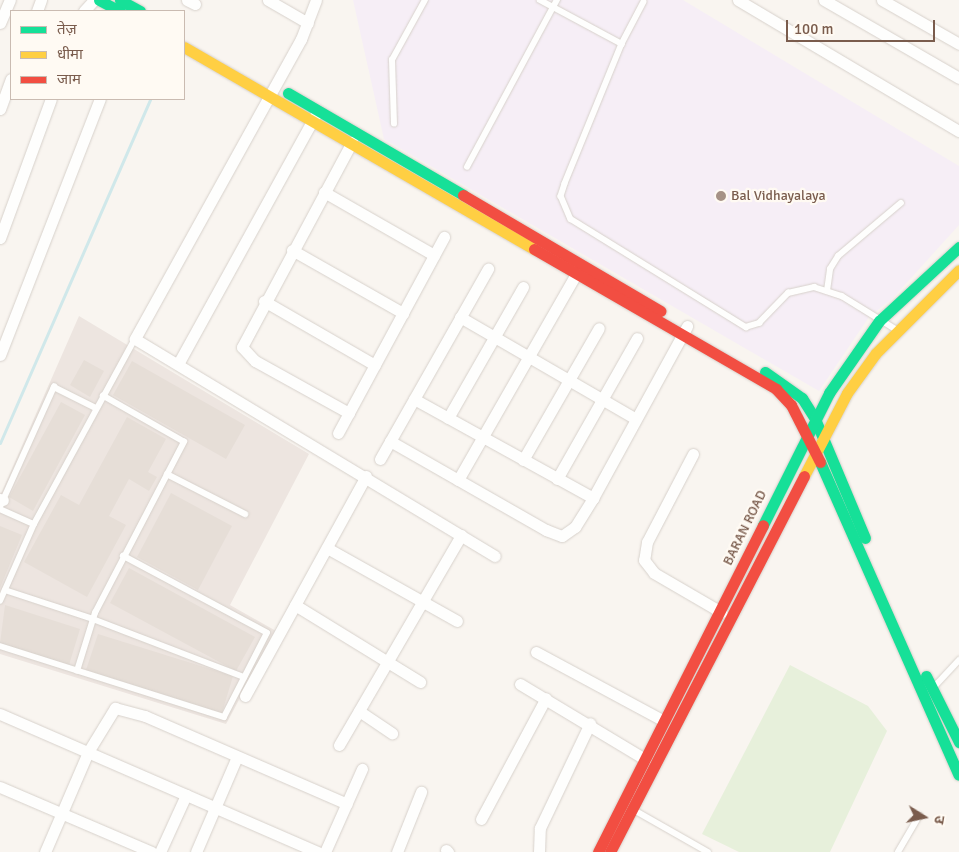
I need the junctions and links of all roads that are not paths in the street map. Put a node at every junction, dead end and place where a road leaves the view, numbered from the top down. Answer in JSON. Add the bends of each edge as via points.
{"nodes":[{"id":1,"x":10,"y":0,"type":"edge"},
{"id":2,"x":94,"y":0,"type":"edge"},
{"id":3,"x":99,"y":0,"type":"edge"},
{"id":4,"x":120,"y":0,"type":"edge"},
{"id":5,"x":316,"y":0,"type":"edge"},
{"id":6,"x":425,"y":0,"type":"edge"},
{"id":7,"x":540,"y":0,"type":"edge"},
{"id":8,"x":558,"y":0,"type":"edge"},
{"id":9,"x":738,"y":0,"type":"edge"},
{"id":10,"x":824,"y":0,"type":"edge"},
{"id":11,"x":882,"y":0,"type":"edge"},
{"id":12,"x":272,"y":1,"type":"edge"},
{"id":13,"x":644,"y":2,"type":"dead end"},
{"id":14,"x":554,"y":7,"type":"junction"},
{"id":15,"x":85,"y":10,"type":"edge"},
{"id":16,"x":118,"y":10,"type":"edge"},
{"id":17,"x":138,"y":10,"type":"edge"},
{"id":18,"x":0,"y":23,"type":"edge"},
{"id":19,"x":308,"y":23,"type":"junction"},
{"id":20,"x":185,"y":37,"type":"edge"},
{"id":21,"x":622,"y":44,"type":"junction"},
{"id":22,"x":959,"y":44,"type":"edge"},
{"id":23,"x":185,"y":47,"type":"edge"},
{"id":24,"x":959,"y":78,"type":"edge"},
{"id":25,"x":10,"y":82,"type":"edge"},
{"id":26,"x":273,"y":91,"type":"junction"},
{"id":27,"x":51,"y":100,"type":"edge"},
{"id":28,"x":100,"y":100,"type":"edge"},
{"id":29,"x":0,"y":109,"type":"edge"},
{"id":30,"x":316,"y":115,"type":"junction"},
{"id":31,"x":394,"y":124,"type":"dead end"},
{"id":32,"x":959,"y":131,"type":"edge"},
{"id":33,"x":352,"y":142,"type":"junction"},
{"id":34,"x":467,"y":167,"type":"dead end"},
{"id":35,"x":324,"y":192,"type":"junction"},
{"id":36,"x":901,"y":203,"type":"dead end"},
{"id":37,"x":444,"y":237,"type":"dead end"},
{"id":38,"x":0,"y":238,"type":"edge"},
{"id":39,"x":959,"y":247,"type":"edge"},
{"id":40,"x":292,"y":250,"type":"junction"},
{"id":41,"x":434,"y":255,"type":"junction"},
{"id":42,"x":580,"y":268,"type":"junction"},
{"id":43,"x":488,"y":269,"type":"dead end"},
{"id":44,"x":959,"y":270,"type":"edge"},
{"id":45,"x":523,"y":287,"type":"dead end"},
{"id":46,"x":828,"y":291,"type":"junction"},
{"id":47,"x":264,"y":301,"type":"junction"},
{"id":48,"x":403,"y":313,"type":"junction"},
{"id":49,"x":460,"y":317,"type":"junction"},
{"id":50,"x":879,"y":321,"type":"junction"},
{"id":51,"x":599,"y":328,"type":"dead end"},
{"id":52,"x":684,"y":330,"type":"junction"},
{"id":53,"x":898,"y":330,"type":"junction"},
{"id":54,"x":495,"y":337,"type":"junction"},
{"id":55,"x":637,"y":338,"type":"dead end"},
{"id":56,"x":135,"y":339,"type":"junction"},
{"id":57,"x":0,"y":355,"type":"edge"},
{"id":58,"x":529,"y":356,"type":"junction"},
{"id":59,"x":178,"y":364,"type":"junction"},
{"id":60,"x":375,"y":365,"type":"junction"},
{"id":61,"x":569,"y":380,"type":"junction"},
{"id":62,"x":103,"y":396,"type":"junction"},
{"id":63,"x":414,"y":399,"type":"junction"},
{"id":64,"x":602,"y":399,"type":"junction"},
{"id":65,"x":96,"y":408,"type":"junction"},
{"id":66,"x":349,"y":413,"type":"junction"},
{"id":67,"x":448,"y":418,"type":"junction"},
{"id":68,"x":634,"y":418,"type":"junction"},
{"id":69,"x":815,"y":419,"type":"junction"},
{"id":70,"x":338,"y":433,"type":"dead end"},
{"id":71,"x":808,"y":434,"type":"junction"},
{"id":72,"x":824,"y":436,"type":"junction"},
{"id":73,"x":482,"y":437,"type":"junction"},
{"id":74,"x":390,"y":442,"type":"junction"},
{"id":75,"x":693,"y":454,"type":"dead end"},
{"id":76,"x":816,"y":454,"type":"junction"},
{"id":77,"x":380,"y":459,"type":"dead end"},
{"id":78,"x":523,"y":460,"type":"junction"},
{"id":79,"x":167,"y":474,"type":"junction"},
{"id":80,"x":366,"y":476,"type":"junction"},
{"id":81,"x":557,"y":479,"type":"junction"},
{"id":82,"x":458,"y":480,"type":"junction"},
{"id":83,"x":593,"y":498,"type":"junction"},
{"id":84,"x":1,"y":504,"type":"edge"},
{"id":85,"x":245,"y":514,"type":"dead end"},
{"id":86,"x":34,"y":524,"type":"junction"},
{"id":87,"x":461,"y":535,"type":"junction"},
{"id":88,"x":327,"y":548,"type":"junction"},
{"id":89,"x":123,"y":556,"type":"junction"},
{"id":90,"x":495,"y":556,"type":"dead end"},
{"id":91,"x":5,"y":590,"type":"junction"},
{"id":92,"x":0,"y":601,"type":"edge"},
{"id":93,"x":423,"y":601,"type":"junction"},
{"id":94,"x":295,"y":605,"type":"junction"},
{"id":95,"x":721,"y":612,"type":"junction"},
{"id":96,"x":93,"y":618,"type":"junction"},
{"id":97,"x":458,"y":621,"type":"dead end"},
{"id":98,"x":0,"y":646,"type":"edge"},
{"id":99,"x":536,"y":652,"type":"dead end"},
{"id":100,"x":959,"y":660,"type":"edge"},
{"id":101,"x":388,"y":661,"type":"junction"},
{"id":102,"x":78,"y":670,"type":"junction"},
{"id":103,"x":244,"y":677,"type":"junction"},
{"id":104,"x":420,"y":682,"type":"dead end"},
{"id":105,"x":520,"y":684,"type":"dead end"},
{"id":106,"x":928,"y":694,"type":"junction"},
{"id":107,"x":245,"y":696,"type":"dead end"},
{"id":108,"x":546,"y":698,"type":"junction"},
{"id":109,"x":359,"y":712,"type":"junction"},
{"id":110,"x":0,"y":714,"type":"edge"},
{"id":111,"x":664,"y":721,"type":"junction"},
{"id":112,"x":590,"y":723,"type":"junction"},
{"id":113,"x":392,"y":733,"type":"dead end"},
{"id":114,"x":959,"y":742,"type":"edge"},
{"id":115,"x":339,"y":745,"type":"dead end"},
{"id":116,"x":88,"y":752,"type":"junction"},
{"id":117,"x":237,"y":757,"type":"junction"},
{"id":118,"x":645,"y":759,"type":"junction"},
{"id":119,"x":362,"y":770,"type":"dead end"},
{"id":120,"x":959,"y":775,"type":"edge"},
{"id":121,"x":0,"y":787,"type":"edge"},
{"id":122,"x":421,"y":792,"type":"dead end"},
{"id":123,"x":186,"y":795,"type":"junction"},
{"id":124,"x":346,"y":804,"type":"junction"},
{"id":125,"x":216,"y":807,"type":"junction"},
{"id":126,"x":632,"y":809,"type":"junction"},
{"id":127,"x":61,"y":813,"type":"junction"},
{"id":128,"x":919,"y":816,"type":"dead end"},
{"id":129,"x":481,"y":819,"type":"dead end"},
{"id":130,"x":45,"y":852,"type":"edge"},
{"id":131,"x":152,"y":852,"type":"edge"},
{"id":132,"x":160,"y":852,"type":"edge"},
{"id":133,"x":196,"y":852,"type":"edge"},
{"id":134,"x":318,"y":852,"type":"edge"},
{"id":135,"x":326,"y":852,"type":"edge"},
{"id":136,"x":397,"y":852,"type":"edge"},
{"id":137,"x":539,"y":852,"type":"edge"},
{"id":138,"x":598,"y":852,"type":"edge"},
{"id":139,"x":610,"y":852,"type":"edge"},
{"id":140,"x":708,"y":852,"type":"edge"},
{"id":141,"x":898,"y":852,"type":"edge"}],
"edges":[{"from":1,"to":18,"type":"street"},
{"from":2,"to":15,"type":"street"},
{"from":3,"to":16,"type":"street"},
{"from":4,"to":17,"type":"street"},
{"from":5,"to":19,"type":"street"},
{"from":6,"to":31,"type":"lane","via":[[392,60]]},
{"from":7,"to":14,"type":"lane"},
{"from":8,"to":14,"type":"lane"},
{"from":9,"to":32,"type":"street"},
{"from":10,"to":24,"type":"street"},
{"from":11,"to":22,"type":"street"},
{"from":12,"to":19,"type":"street"},
{"from":13,"to":21,"type":"lane"},
{"from":14,"to":21,"type":"lane"},
{"from":14,"to":34,"type":"lane"},
{"from":19,"to":26,"type":"street"},
{"from":20,"to":26,"type":"street"},
{"from":21,"to":46,"type":"lane","via":[[560,196],[572,220],[746,327],[759,323],[788,293],[814,287]]},
{"from":23,"to":26,"type":"street"},
{"from":25,"to":29,"type":"street"},
{"from":26,"to":30,"type":"street"},
{"from":26,"to":56,"type":"street"},
{"from":27,"to":38,"type":"street"},
{"from":28,"to":57,"type":"street"},
{"from":30,"to":33,"type":"street"},
{"from":30,"to":42,"type":"street"},
{"from":30,"to":59,"type":"street"},
{"from":33,"to":35,"type":"street"},
{"from":33,"to":42,"type":"street"},
{"from":35,"to":40,"type":"street"},
{"from":35,"to":41,"type":"street"},
{"from":36,"to":46,"type":"lane","via":[[838,256],[830,269]]},
{"from":37,"to":41,"type":"street"},
{"from":39,"to":50,"type":"street","name":"BARAN ROAD"},
{"from":40,"to":47,"type":"street"},
{"from":40,"to":48,"type":"street"},
{"from":41,"to":48,"type":"street"},
{"from":42,"to":52,"type":"street"},
{"from":42,"to":58,"type":"street"},
{"from":43,"to":49,"type":"street"},
{"from":44,"to":53,"type":"street","name":"BARAN ROAD"},
{"from":45,"to":54,"type":"street"},
{"from":46,"to":50,"type":"lane","via":[[842,296]]},
{"from":47,"to":60,"type":"street"},
{"from":47,"to":66,"type":"street","via":[[243,340],[246,354]]},
{"from":48,"to":60,"type":"street"},
{"from":49,"to":54,"type":"street"},
{"from":49,"to":63,"type":"street"},
{"from":50,"to":53,"type":"lane"},
{"from":50,"to":69,"type":"street","name":"BARAN ROAD","via":[[850,358]]},
{"from":51,"to":61,"type":"street"},
{"from":52,"to":68,"type":"street"},
{"from":52,"to":69,"type":"street","via":[[783,382],[802,398]]},
{"from":52,"to":71,"type":"street","via":[[776,389],[791,405]]},
{"from":53,"to":72,"type":"street","name":"BARAN ROAD","via":[[860,373]]},
{"from":54,"to":58,"type":"street"},
{"from":54,"to":67,"type":"street"},
{"from":55,"to":64,"type":"street"},
{"from":56,"to":59,"type":"street"},
{"from":56,"to":62,"type":"lane"},
{"from":58,"to":61,"type":"street"},
{"from":58,"to":73,"type":"street"},
{"from":59,"to":80,"type":"street"},
{"from":60,"to":66,"type":"street"},
{"from":61,"to":64,"type":"street"},
{"from":61,"to":78,"type":"street"},
{"from":62,"to":65,"type":"lane"},
{"from":62,"to":79,"type":"lane","via":[[184,442]]},
{"from":63,"to":67,"type":"street"},
{"from":63,"to":74,"type":"street"},
{"from":64,"to":68,"type":"street"},
{"from":64,"to":81,"type":"street"},
{"from":65,"to":84,"type":"lane","via":[[54,387]]},
{"from":65,"to":86,"type":"lane"},
{"from":66,"to":70,"type":"street"},
{"from":67,"to":73,"type":"street"},
{"from":68,"to":83,"type":"street"},
{"from":69,"to":71,"type":"street","name":"BARAN ROAD"},
{"from":69,"to":72,"type":"street"},
{"from":71,"to":76,"type":"street"},
{"from":71,"to":95,"type":"street","name":"BARAN ROAD"},
{"from":72,"to":76,"type":"street","name":"BARAN ROAD"},
{"from":72,"to":106,"type":"street"},
{"from":73,"to":78,"type":"street"},
{"from":73,"to":82,"type":"street"},
{"from":74,"to":77,"type":"street"},
{"from":74,"to":82,"type":"street"},
{"from":75,"to":95,"type":"street","via":[[647,542],[644,560],[654,573]]},
{"from":76,"to":106,"type":"street"},
{"from":76,"to":126,"type":"street","name":"BARAN ROAD"},
{"from":78,"to":81,"type":"street"},
{"from":79,"to":85,"type":"lane"},
{"from":79,"to":89,"type":"lane"},
{"from":80,"to":87,"type":"street"},
{"from":80,"to":88,"type":"street"},
{"from":81,"to":83,"type":"street"},
{"from":82,"to":83,"type":"street","via":[[562,536],[575,526]]},
{"from":84,"to":86,"type":"lane"},
{"from":86,"to":91,"type":"lane"},
{"from":87,"to":90,"type":"street"},
{"from":87,"to":93,"type":"street"},
{"from":88,"to":93,"type":"street"},
{"from":88,"to":94,"type":"street"},
{"from":89,"to":96,"type":"lane"},
{"from":89,"to":103,"type":"lane","via":[[267,633]]},
{"from":91,"to":92,"type":"lane"},
{"from":91,"to":96,"type":"lane"},
{"from":93,"to":97,"type":"street"},
{"from":93,"to":101,"type":"street"},
{"from":94,"to":101,"type":"street"},
{"from":94,"to":107,"type":"street"},
{"from":95,"to":111,"type":"street","name":"BARAN ROAD"},
{"from":96,"to":102,"type":"lane"},
{"from":96,"to":103,"type":"lane"},
{"from":98,"to":102,"type":"lane"},
{"from":99,"to":111,"type":"street"},
{"from":100,"to":106,"type":"lane"},
{"from":101,"to":104,"type":"street"},
{"from":101,"to":109,"type":"street"},
{"from":102,"to":103,"type":"lane","via":[[224,716]]},
{"from":105,"to":108,"type":"street"},
{"from":106,"to":114,"type":"street"},
{"from":106,"to":120,"type":"street"},
{"from":108,"to":112,"type":"street"},
{"from":108,"to":129,"type":"street"},
{"from":109,"to":113,"type":"street"},
{"from":109,"to":115,"type":"street"},
{"from":110,"to":116,"type":"street"},
{"from":111,"to":118,"type":"street","name":"BARAN ROAD"},
{"from":112,"to":118,"type":"street"},
{"from":112,"to":137,"type":"street","via":[[540,828]]},
{"from":116,"to":117,"type":"street","via":[[115,708],[145,716]]},
{"from":116,"to":123,"type":"street"},
{"from":116,"to":127,"type":"street"},
{"from":117,"to":124,"type":"street"},
{"from":117,"to":125,"type":"street"},
{"from":118,"to":138,"type":"street","name":"BARAN ROAD"},
{"from":119,"to":124,"type":"street"},
{"from":121,"to":127,"type":"street"},
{"from":122,"to":136,"type":"street"},
{"from":123,"to":125,"type":"street"},
{"from":123,"to":132,"type":"street"},
{"from":124,"to":135,"type":"street"},
{"from":125,"to":133,"type":"street"},
{"from":125,"to":134,"type":"street"},
{"from":126,"to":139,"type":"street","name":"BARAN ROAD"},
{"from":126,"to":140,"type":"lane"},
{"from":127,"to":130,"type":"street"},
{"from":127,"to":131,"type":"street"},
{"from":128,"to":141,"type":"lane"}]}
